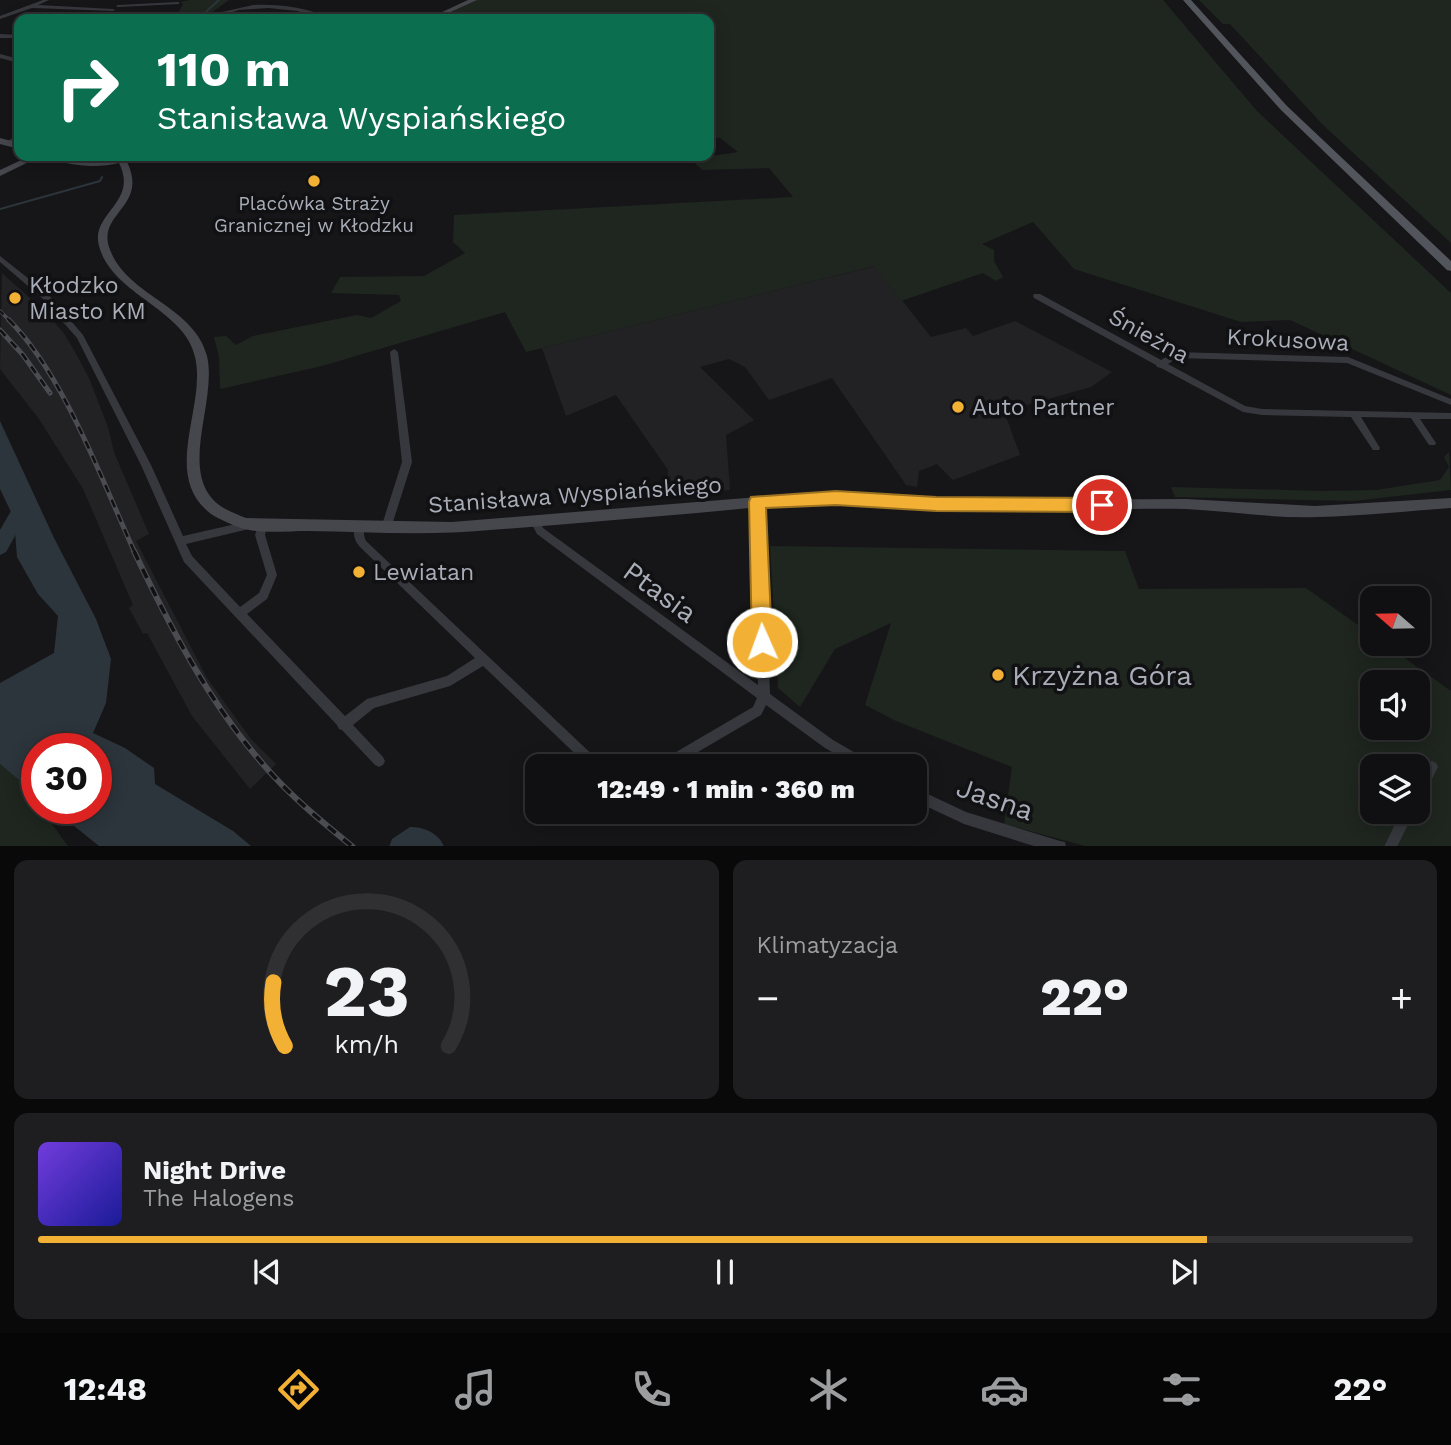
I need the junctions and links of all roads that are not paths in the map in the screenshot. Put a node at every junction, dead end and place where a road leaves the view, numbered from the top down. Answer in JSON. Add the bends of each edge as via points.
{"nodes":[{"id":1,"x":47,"y":0,"type":"edge"},
{"id":2,"x":124,"y":0,"type":"edge"},
{"id":3,"x":474,"y":0,"type":"edge"},
{"id":4,"x":1187,"y":0,"type":"edge"},
{"id":5,"x":177,"y":3,"type":"dead end"},
{"id":6,"x":29,"y":6,"type":"junction"},
{"id":7,"x":116,"y":8,"type":"junction"},
{"id":8,"x":110,"y":14,"type":"edge"},
{"id":9,"x":218,"y":14,"type":"edge"},
{"id":10,"x":314,"y":14,"type":"edge"},
{"id":11,"x":442,"y":14,"type":"edge"},
{"id":12,"x":0,"y":18,"type":"edge"},
{"id":13,"x":26,"y":161,"type":"edge"},
{"id":14,"x":106,"y":161,"type":"edge"},
{"id":15,"x":117,"y":161,"type":"edge"},
{"id":16,"x":126,"y":161,"type":"edge"},
{"id":17,"x":111,"y":164,"type":"junction"},
{"id":18,"x":0,"y":173,"type":"edge"},
{"id":19,"x":129,"y":181,"type":"junction"},
{"id":20,"x":0,"y":258,"type":"edge"},
{"id":21,"x":1451,"y":267,"type":"edge"},
{"id":22,"x":1037,"y":296,"type":"dead end"},
{"id":23,"x":394,"y":352,"type":"dead end"},
{"id":24,"x":1160,"y":365,"type":"junction"},
{"id":25,"x":1451,"y":402,"type":"edge"},
{"id":26,"x":1354,"y":414,"type":"junction"},
{"id":27,"x":1414,"y":416,"type":"junction"},
{"id":28,"x":1451,"y":416,"type":"edge"},
{"id":29,"x":1432,"y":443,"type":"dead end"},
{"id":30,"x":1376,"y":448,"type":"dead end"},
{"id":31,"x":758,"y":502,"type":"junction"},
{"id":32,"x":1451,"y":503,"type":"edge"},
{"id":33,"x":535,"y":521,"type":"junction"},
{"id":34,"x":256,"y":526,"type":"junction"},
{"id":35,"x":359,"y":528,"type":"junction"},
{"id":36,"x":386,"y":528,"type":"junction"},
{"id":37,"x":179,"y":541,"type":"junction"},
{"id":38,"x":239,"y":614,"type":"junction"},
{"id":39,"x":484,"y":659,"type":"junction"},
{"id":40,"x":764,"y":696,"type":"junction"},
{"id":41,"x":343,"y":725,"type":"junction"},
{"id":42,"x":583,"y":754,"type":"edge"},
{"id":43,"x":684,"y":754,"type":"edge"},
{"id":44,"x":846,"y":754,"type":"edge"},
{"id":45,"x":379,"y":761,"type":"dead end"},
{"id":46,"x":1432,"y":766,"type":"dead end"},
{"id":47,"x":1430,"y":770,"type":"edge"},
{"id":48,"x":927,"y":800,"type":"edge"},
{"id":49,"x":1402,"y":824,"type":"edge"},
{"id":50,"x":1060,"y":846,"type":"edge"},
{"id":51,"x":1390,"y":846,"type":"edge"}],
"edges":[{"from":1,"to":6,"type":"street"},
{"from":2,"to":7,"type":"street"},
{"from":3,"to":11,"type":"main road"},
{"from":4,"to":21,"type":"main road","via":[[1284,108]]},
{"from":5,"to":7,"type":"street"},
{"from":6,"to":7,"type":"street"},
{"from":6,"to":12,"type":"street"},
{"from":7,"to":8,"type":"street"},
{"from":9,"to":10,"type":"street","via":[[241,4],[261,3]]},
{"from":13,"to":18,"type":"main road"},
{"from":14,"to":17,"type":"main road"},
{"from":15,"to":17,"type":"main road"},
{"from":16,"to":19,"type":"main road"},
{"from":17,"to":19,"type":"main road"},
{"from":19,"to":34,"type":"main road","name":"Stanisława Wyspiańskiego","via":[[104,233],[104,248],[127,280],[185,327],[196,342],[203,377],[192,457],[196,489],[215,511]]},
{"from":20,"to":37,"type":"street","via":[[45,296],[80,337]]},
{"from":22,"to":24,"type":"street","name":"Śnieżna"},
{"from":23,"to":36,"type":"street","via":[[407,462]]},
{"from":24,"to":25,"type":"street","name":"Krokusowa","via":[[1175,355],[1342,359]]},
{"from":24,"to":26,"type":"street","name":"Śnieżna","via":[[1243,409]]},
{"from":26,"to":27,"type":"street"},
{"from":26,"to":30,"type":"street"},
{"from":27,"to":28,"type":"street"},
{"from":27,"to":29,"type":"street"},
{"from":31,"to":32,"type":"main road","name":"Stanisława Wyspiańskiego","via":[[836,498],[996,505],[1186,504],[1315,512]]},
{"from":31,"to":33,"type":"main road","name":"Stanisława Wyspiańskiego"},
{"from":31,"to":40,"type":"street"},
{"from":33,"to":36,"type":"main road","name":"Stanisława Wyspiańskiego"},
{"from":33,"to":40,"type":"street","name":"Ptasia","via":[[540,531],[570,554]]},
{"from":34,"to":35,"type":"main road","name":"Stanisława Wyspiańskiego"},
{"from":34,"to":37,"type":"street"},
{"from":34,"to":38,"type":"street","via":[[272,575],[263,596]]},
{"from":35,"to":36,"type":"main road","name":"Stanisława Wyspiańskiego"},
{"from":35,"to":39,"type":"street","via":[[363,544]]},
{"from":37,"to":38,"type":"street","via":[[188,559]]},
{"from":38,"to":41,"type":"street"},
{"from":39,"to":41,"type":"street","via":[[450,681],[371,703]]},
{"from":39,"to":42,"type":"street"},
{"from":40,"to":43,"type":"street","via":[[757,711]]},
{"from":40,"to":44,"type":"street"},
{"from":41,"to":45,"type":"street"},
{"from":46,"to":47,"type":"street"},
{"from":48,"to":50,"type":"street","name":"Jasna","via":[[964,818]]},
{"from":49,"to":51,"type":"street"}]}
